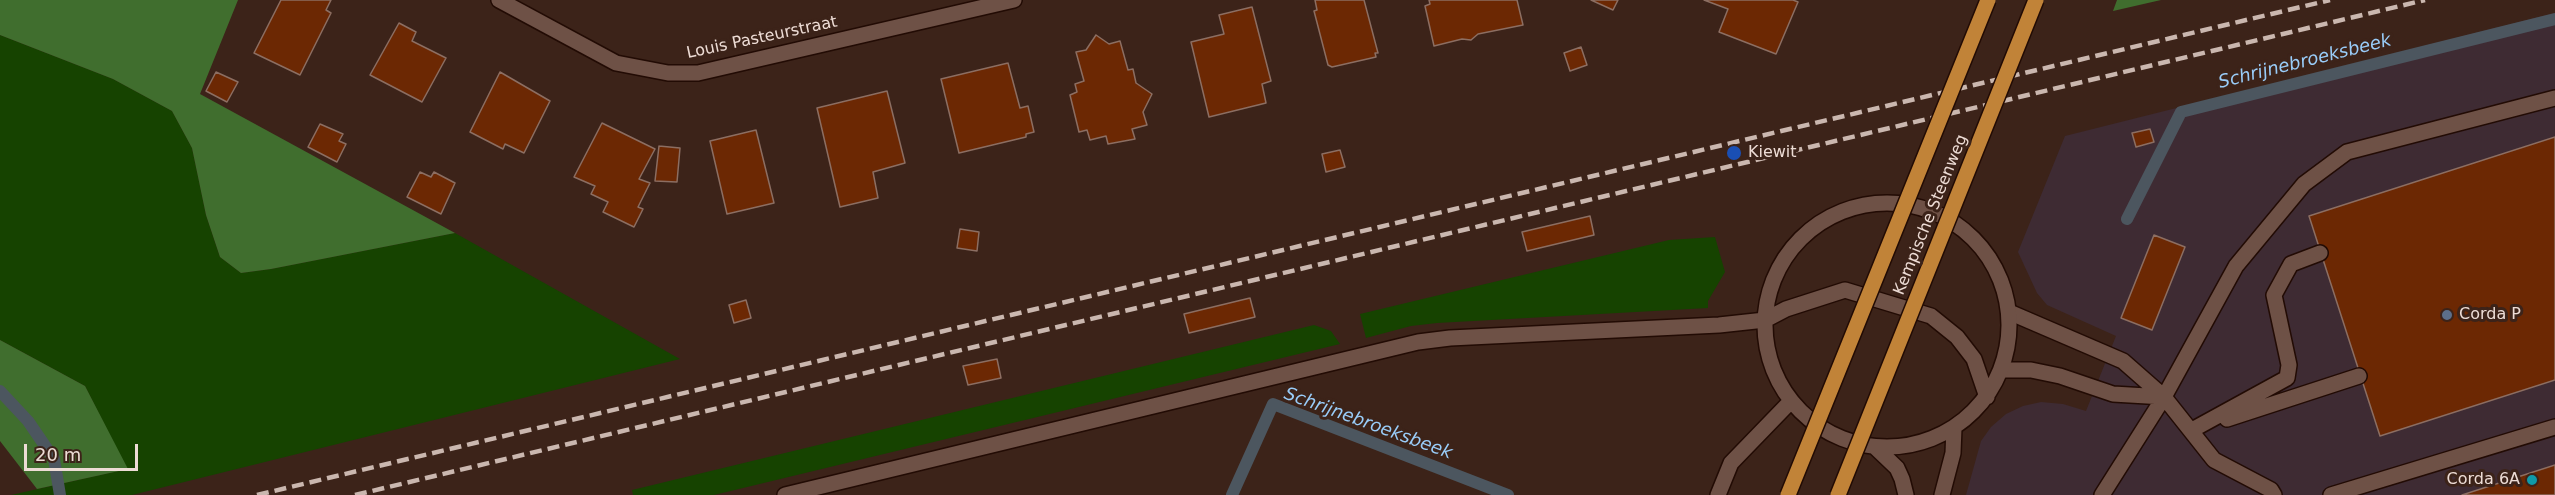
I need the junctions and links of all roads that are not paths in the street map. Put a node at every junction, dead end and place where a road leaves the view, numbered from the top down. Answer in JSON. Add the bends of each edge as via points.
{"nodes":[{"id":1,"x":499,"y":0,"type":"edge"},
{"id":2,"x":1014,"y":0,"type":"edge"},
{"id":3,"x":1988,"y":0,"type":"edge"},
{"id":4,"x":2036,"y":0,"type":"edge"},
{"id":5,"x":974,"y":5,"type":"edge"},
{"id":6,"x":2555,"y":98,"type":"edge"},
{"id":7,"x":2320,"y":253,"type":"dead end"},
{"id":8,"x":2009,"y":312,"type":"junction"},
{"id":9,"x":1765,"y":320,"type":"junction"},
{"id":10,"x":2002,"y":369,"type":"junction"},
{"id":11,"x":2359,"y":376,"type":"dead end"},
{"id":12,"x":1987,"y":397,"type":"junction"},
{"id":13,"x":2164,"y":397,"type":"junction"},
{"id":14,"x":1791,"y":401,"type":"junction"},
{"id":15,"x":2555,"y":427,"type":"edge"},
{"id":16,"x":1954,"y":428,"type":"junction"},
{"id":17,"x":2192,"y":430,"type":"junction"},
{"id":18,"x":1875,"y":447,"type":"junction"},
{"id":19,"x":785,"y":495,"type":"edge"},
{"id":20,"x":1718,"y":495,"type":"edge"},
{"id":21,"x":1788,"y":495,"type":"edge"},
{"id":22,"x":1838,"y":495,"type":"edge"},
{"id":23,"x":1906,"y":495,"type":"edge"},
{"id":24,"x":1942,"y":495,"type":"edge"},
{"id":25,"x":2102,"y":495,"type":"edge"},
{"id":26,"x":2274,"y":495,"type":"edge"},
{"id":27,"x":2331,"y":495,"type":"edge"}],
"edges":[{"from":1,"to":5,"type":"street","name":"Louis Pasteurstraat","via":[[616,63],[668,73],[698,73]]},
{"from":2,"to":5,"type":"street","name":"Louis Pasteurstraat"},
{"from":3,"to":21,"type":"main road","name":"Kempische Steenweg","bridge":true},
{"from":4,"to":22,"type":"main road","name":"Kempische Steenweg","bridge":true},
{"from":6,"to":13,"type":"street","via":[[2346,152],[2304,184],[2236,266]]},
{"from":7,"to":17,"type":"street","via":[[2291,264],[2274,295],[2289,365],[2287,378]]},
{"from":8,"to":9,"type":"street","via":[[1996,267],[1976,241],[1946,217],[1919,207],[1891,203],[1854,207],[1816,225],[1786,257],[1772,283]]},
{"from":8,"to":10,"type":"street","via":[[2009,341]]},
{"from":8,"to":13,"type":"street","via":[[2123,361]]},
{"from":9,"to":12,"type":"street","via":[[1845,290],[1931,316],[1974,359]]},
{"from":9,"to":14,"type":"street","via":[[1772,368]]},
{"from":9,"to":19,"type":"street","via":[[1418,342]]},
{"from":10,"to":12,"type":"street"},
{"from":10,"to":13,"type":"street","via":[[2060,376],[2113,394]]},
{"from":11,"to":17,"type":"street"},
{"from":12,"to":16,"type":"street"},
{"from":13,"to":17,"type":"street"},
{"from":13,"to":25,"type":"street"},
{"from":14,"to":18,"type":"street","via":[[1810,420],[1837,437]]},
{"from":14,"to":20,"type":"street","via":[[1731,463]]},
{"from":15,"to":27,"type":"street"},
{"from":16,"to":18,"type":"street","via":[[1930,440]]},
{"from":16,"to":24,"type":"street","via":[[1953,453]]},
{"from":17,"to":26,"type":"street","via":[[2214,460]]},
{"from":18,"to":23,"type":"street","via":[[1897,468]]}]}
